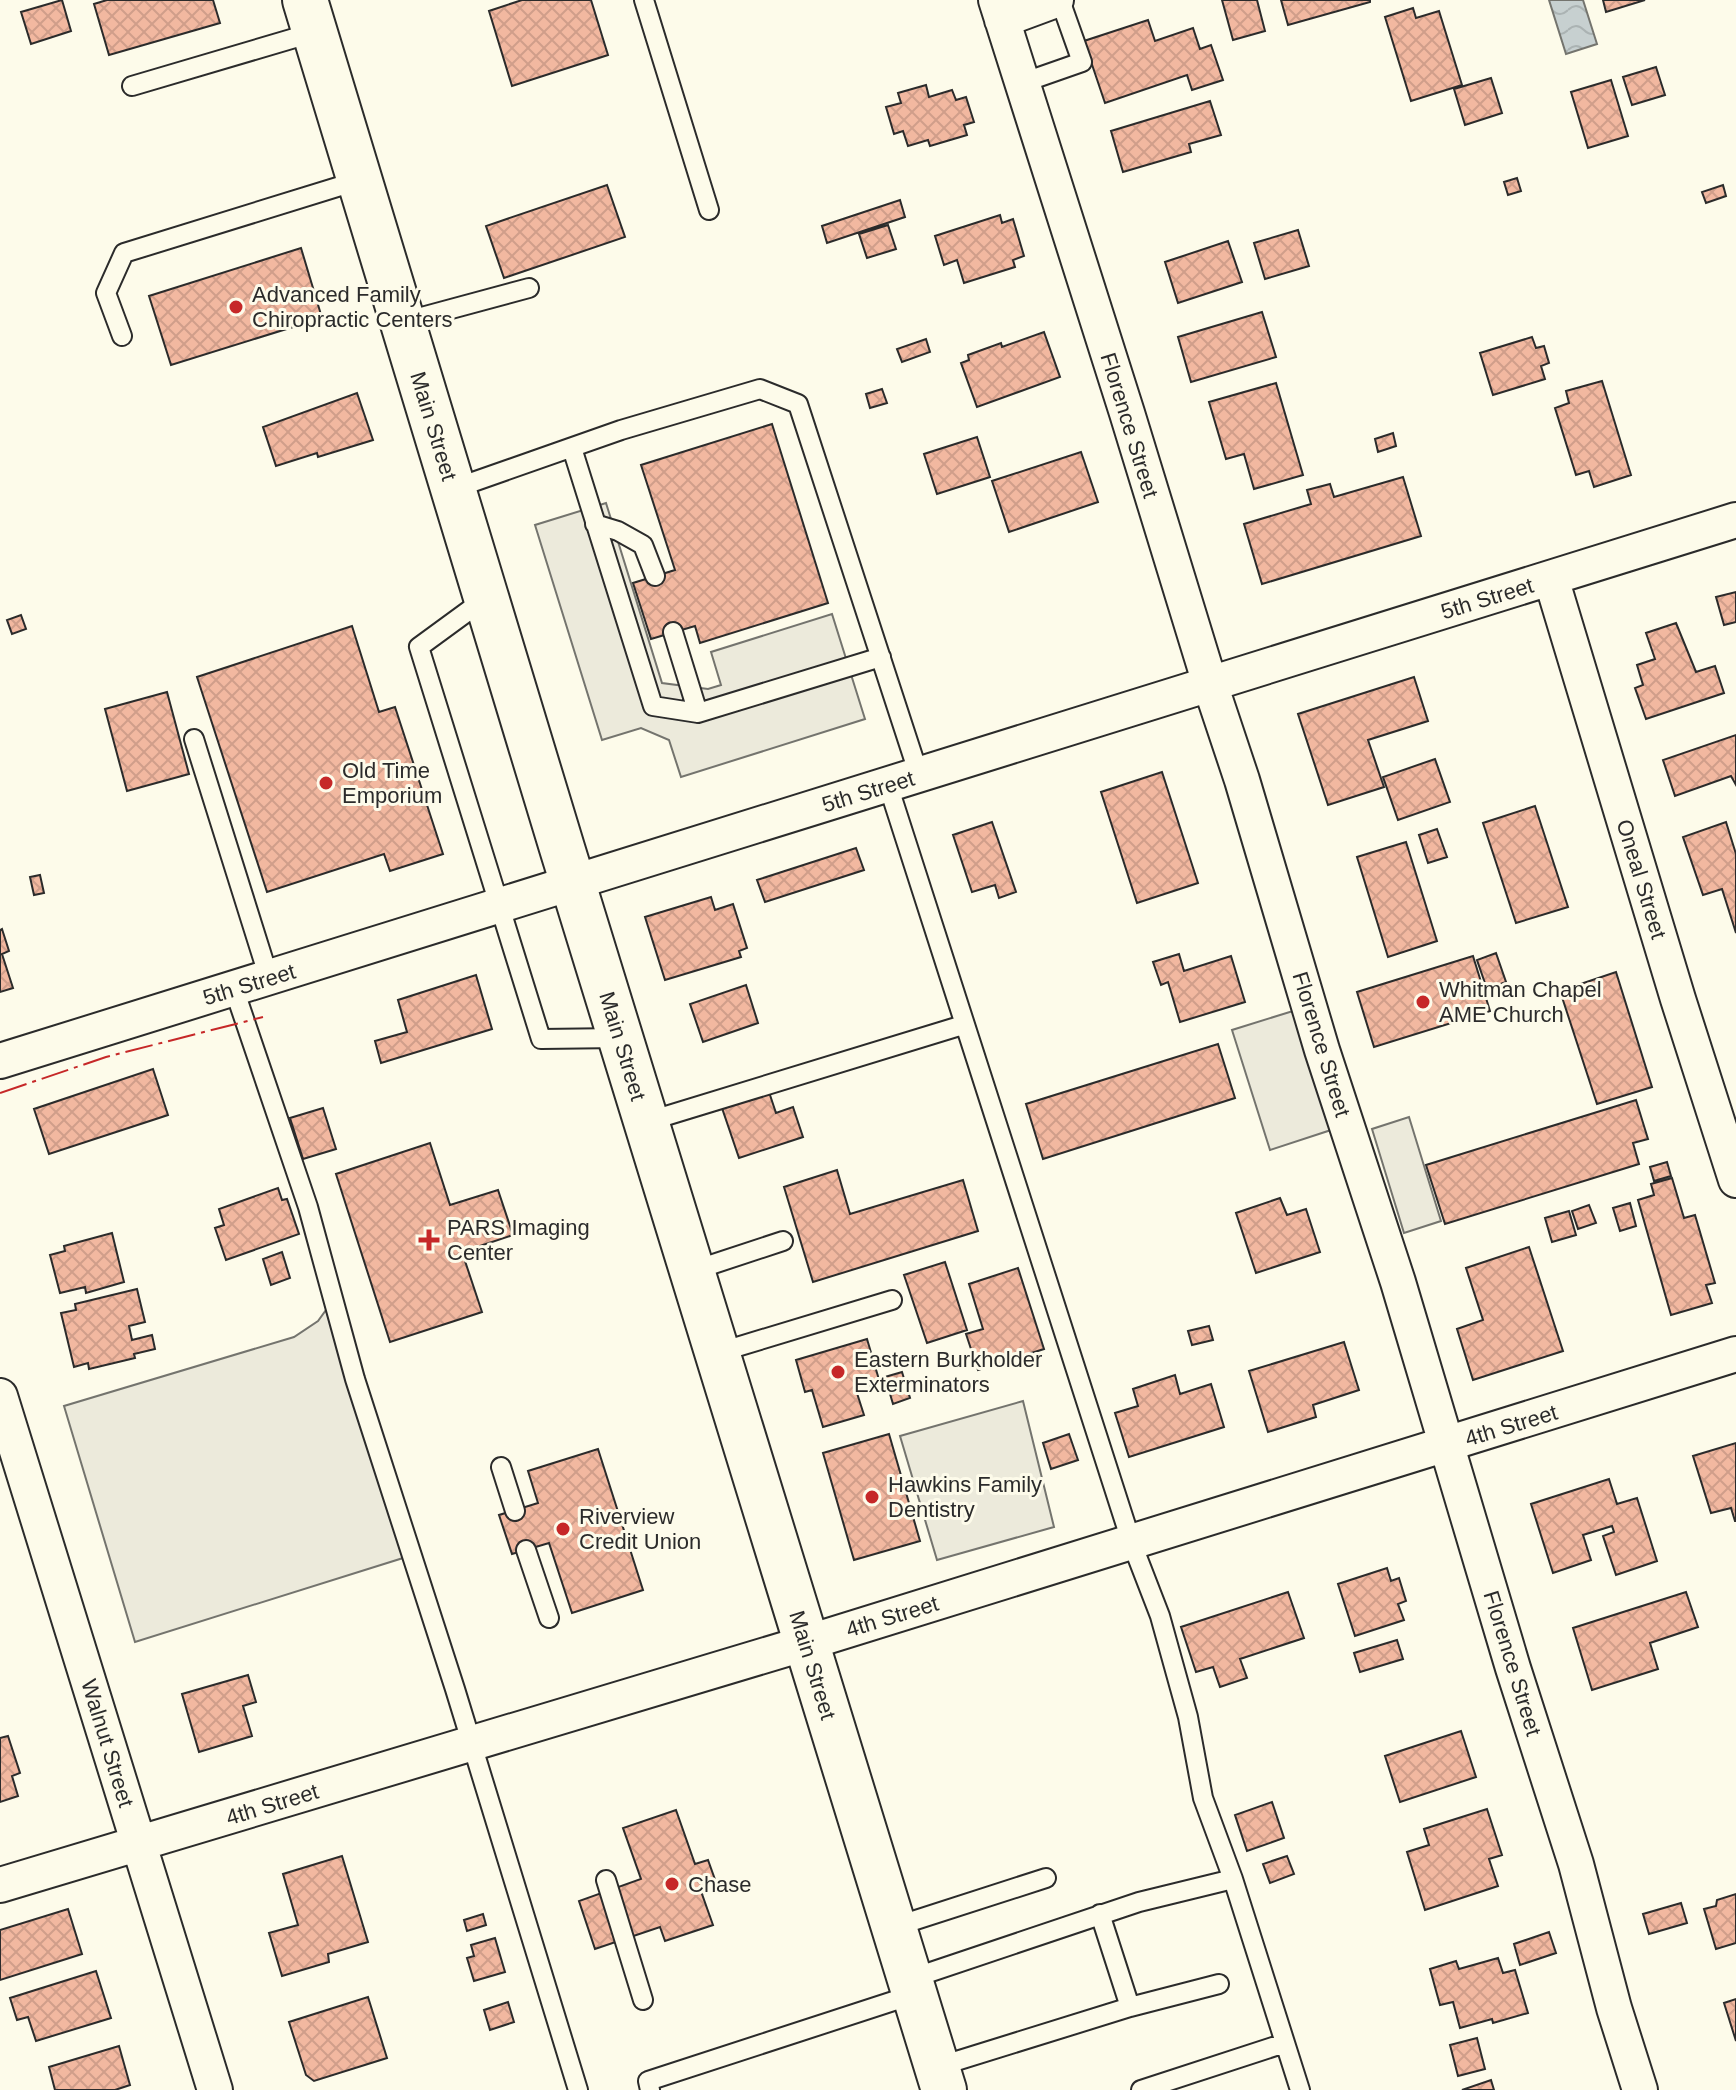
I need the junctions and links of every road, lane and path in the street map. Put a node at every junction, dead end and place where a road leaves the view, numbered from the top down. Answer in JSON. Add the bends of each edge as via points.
{"nodes":[{"id":1,"x":644,"y":0,"type":"edge"},
{"id":2,"x":1058,"y":0,"type":"edge"},
{"id":3,"x":999,"y":10,"type":"edge"},
{"id":4,"x":310,"y":16,"type":"edge"},
{"id":5,"x":1022,"y":83,"type":"junction"},
{"id":6,"x":132,"y":86,"type":"dead end"},
{"id":7,"x":360,"y":180,"type":"junction"},
{"id":8,"x":709,"y":210,"type":"dead end"},
{"id":9,"x":529,"y":288,"type":"dead end"},
{"id":10,"x":403,"y":322,"type":"junction"},
{"id":11,"x":122,"y":336,"type":"dead end"},
{"id":12,"x":572,"y":448,"type":"junction"},
{"id":13,"x":453,"y":489,"type":"junction"},
{"id":14,"x":1736,"y":520,"type":"edge"},
{"id":15,"x":595,"y":524,"type":"junction"},
{"id":16,"x":655,"y":576,"type":"dead end"},
{"id":17,"x":1551,"y":578,"type":"junction"},
{"id":18,"x":486,"y":598,"type":"junction"},
{"id":19,"x":673,"y":632,"type":"dead end"},
{"id":20,"x":881,"y":657,"type":"junction"},
{"id":21,"x":1210,"y":684,"type":"junction"},
{"id":22,"x":698,"y":713,"type":"junction"},
{"id":23,"x":194,"y":739,"type":"dead end"},
{"id":24,"x":903,"y":780,"type":"junction"},
{"id":25,"x":573,"y":883,"type":"junction"},
{"id":26,"x":500,"y":906,"type":"junction"},
{"id":27,"x":269,"y":978,"type":"junction"},
{"id":28,"x":234,"y":989,"type":"junction"},
{"id":29,"x":963,"y":1025,"type":"junction"},
{"id":30,"x":620,"y":1038,"type":"junction"},
{"id":31,"x":0,"y":1061,"type":"edge"},
{"id":32,"x":646,"y":1122,"type":"junction"},
{"id":33,"x":1736,"y":1180,"type":"edge"},
{"id":34,"x":783,"y":1241,"type":"dead end"},
{"id":35,"x":692,"y":1271,"type":"junction"},
{"id":36,"x":892,"y":1300,"type":"dead end"},
{"id":37,"x":717,"y":1353,"type":"junction"},
{"id":38,"x":1736,"y":1354,"type":"edge"},
{"id":39,"x":0,"y":1396,"type":"edge"},
{"id":40,"x":1446,"y":1444,"type":"junction"},
{"id":41,"x":501,"y":1467,"type":"dead end"},
{"id":42,"x":515,"y":1511,"type":"dead end"},
{"id":43,"x":1131,"y":1541,"type":"junction"},
{"id":44,"x":526,"y":1550,"type":"dead end"},
{"id":45,"x":549,"y":1618,"type":"dead end"},
{"id":46,"x":806,"y":1643,"type":"junction"},
{"id":47,"x":471,"y":1743,"type":"junction"},
{"id":48,"x":139,"y":1844,"type":"junction"},
{"id":49,"x":1046,"y":1878,"type":"dead end"},
{"id":50,"x":1233,"y":1879,"type":"junction"},
{"id":51,"x":606,"y":1880,"type":"dead end"},
{"id":52,"x":0,"y":1885,"type":"edge"},
{"id":53,"x":1100,"y":1914,"type":"junction"},
{"id":54,"x":894,"y":1927,"type":"junction"},
{"id":55,"x":1219,"y":1984,"type":"dead end"},
{"id":56,"x":912,"y":1986,"type":"junction"},
{"id":57,"x":643,"y":2000,"type":"dead end"},
{"id":58,"x":1130,"y":2007,"type":"junction"},
{"id":59,"x":1285,"y":2043,"type":"junction"},
{"id":60,"x":941,"y":2078,"type":"edge"},
{"id":61,"x":215,"y":2090,"type":"edge"},
{"id":62,"x":578,"y":2090,"type":"edge"},
{"id":63,"x":650,"y":2090,"type":"edge"},
{"id":64,"x":1141,"y":2090,"type":"edge"},
{"id":65,"x":1300,"y":2090,"type":"edge"},
{"id":66,"x":1640,"y":2090,"type":"edge"}],
"edges":[{"from":1,"to":8,"type":"lane"},
{"from":2,"to":3,"type":"street"},
{"from":2,"to":5,"type":"lane","via":[[1082,62]]},
{"from":3,"to":5,"type":"street","name":"Florence Street"},
{"from":4,"to":6,"type":"lane"},
{"from":4,"to":7,"type":"main road","name":"Main Street"},
{"from":5,"to":21,"type":"street","name":"Florence Street"},
{"from":7,"to":10,"type":"main road","name":"Main Street"},
{"from":7,"to":11,"type":"lane","via":[[124,253],[106,293]]},
{"from":9,"to":10,"type":"lane"},
{"from":10,"to":13,"type":"main road","name":"Main Street"},
{"from":12,"to":13,"type":"lane"},
{"from":12,"to":15,"type":"lane"},
{"from":12,"to":20,"type":"lane","via":[[760,389],[798,404]]},
{"from":13,"to":18,"type":"main road","name":"Main Street"},
{"from":14,"to":17,"type":"street","name":"5th Street"},
{"from":15,"to":16,"type":"lane","via":[[643,545]]},
{"from":15,"to":22,"type":"lane","via":[[653,706]]},
{"from":17,"to":21,"type":"street","name":"5th Street"},
{"from":17,"to":33,"type":"street","name":"Oneal Street"},
{"from":18,"to":25,"type":"main road","name":"Main Street"},
{"from":18,"to":26,"type":"lane","via":[[419,647]]},
{"from":19,"to":22,"type":"lane"},
{"from":20,"to":22,"type":"lane"},
{"from":20,"to":24,"type":"lane"},
{"from":21,"to":24,"type":"street","name":"5th Street"},
{"from":21,"to":40,"type":"street","name":"Florence Street"},
{"from":23,"to":27,"type":"lane"},
{"from":24,"to":25,"type":"street","name":"5th Street"},
{"from":24,"to":29,"type":"lane"},
{"from":25,"to":26,"type":"street","name":"5th Street"},
{"from":25,"to":30,"type":"main road","name":"Main Street"},
{"from":26,"to":27,"type":"street","name":"5th Street"},
{"from":26,"to":30,"type":"lane","via":[[541,1039]]},
{"from":27,"to":28,"type":"street","name":"5th Street"},
{"from":28,"to":31,"type":"street","name":"5th Street"},
{"from":28,"to":47,"type":"lane","via":[[308,1207],[355,1379]]},
{"from":29,"to":32,"type":"lane"},
{"from":29,"to":43,"type":"lane"},
{"from":30,"to":32,"type":"main road","name":"Main Street"},
{"from":32,"to":35,"type":"main road","name":"Main Street"},
{"from":34,"to":35,"type":"lane"},
{"from":35,"to":37,"type":"main road","name":"Main Street"},
{"from":36,"to":37,"type":"lane"},
{"from":37,"to":46,"type":"main road","name":"Main Street"},
{"from":38,"to":40,"type":"street","name":"4th Street"},
{"from":39,"to":48,"type":"street","name":"Walnut Street"},
{"from":40,"to":43,"type":"street","name":"4th Street"},
{"from":40,"to":66,"type":"street","name":"Florence Street"},
{"from":41,"to":42,"type":"lane"},
{"from":43,"to":46,"type":"street","name":"4th Street"},
{"from":43,"to":50,"type":"lane","via":[[1160,1616],[1188,1717],[1203,1798]]},
{"from":44,"to":45,"type":"lane"},
{"from":46,"to":47,"type":"street","name":"4th Street"},
{"from":46,"to":54,"type":"main road","name":"Main Street"},
{"from":47,"to":48,"type":"street","name":"4th Street"},
{"from":47,"to":62,"type":"lane"},
{"from":48,"to":52,"type":"street","name":"4th Street"},
{"from":48,"to":61,"type":"street","name":"Walnut Street"},
{"from":49,"to":54,"type":"lane"},
{"from":50,"to":53,"type":"lane"},
{"from":50,"to":59,"type":"lane"},
{"from":51,"to":57,"type":"lane"},
{"from":53,"to":56,"type":"lane"},
{"from":53,"to":58,"type":"lane"},
{"from":54,"to":56,"type":"main road","name":"Main Street"},
{"from":55,"to":58,"type":"lane"},
{"from":56,"to":60,"type":"main road","name":"Main Street"},
{"from":56,"to":63,"type":"lane","via":[[648,2081]]},
{"from":58,"to":60,"type":"lane"},
{"from":59,"to":64,"type":"lane"},
{"from":59,"to":65,"type":"lane"}]}
